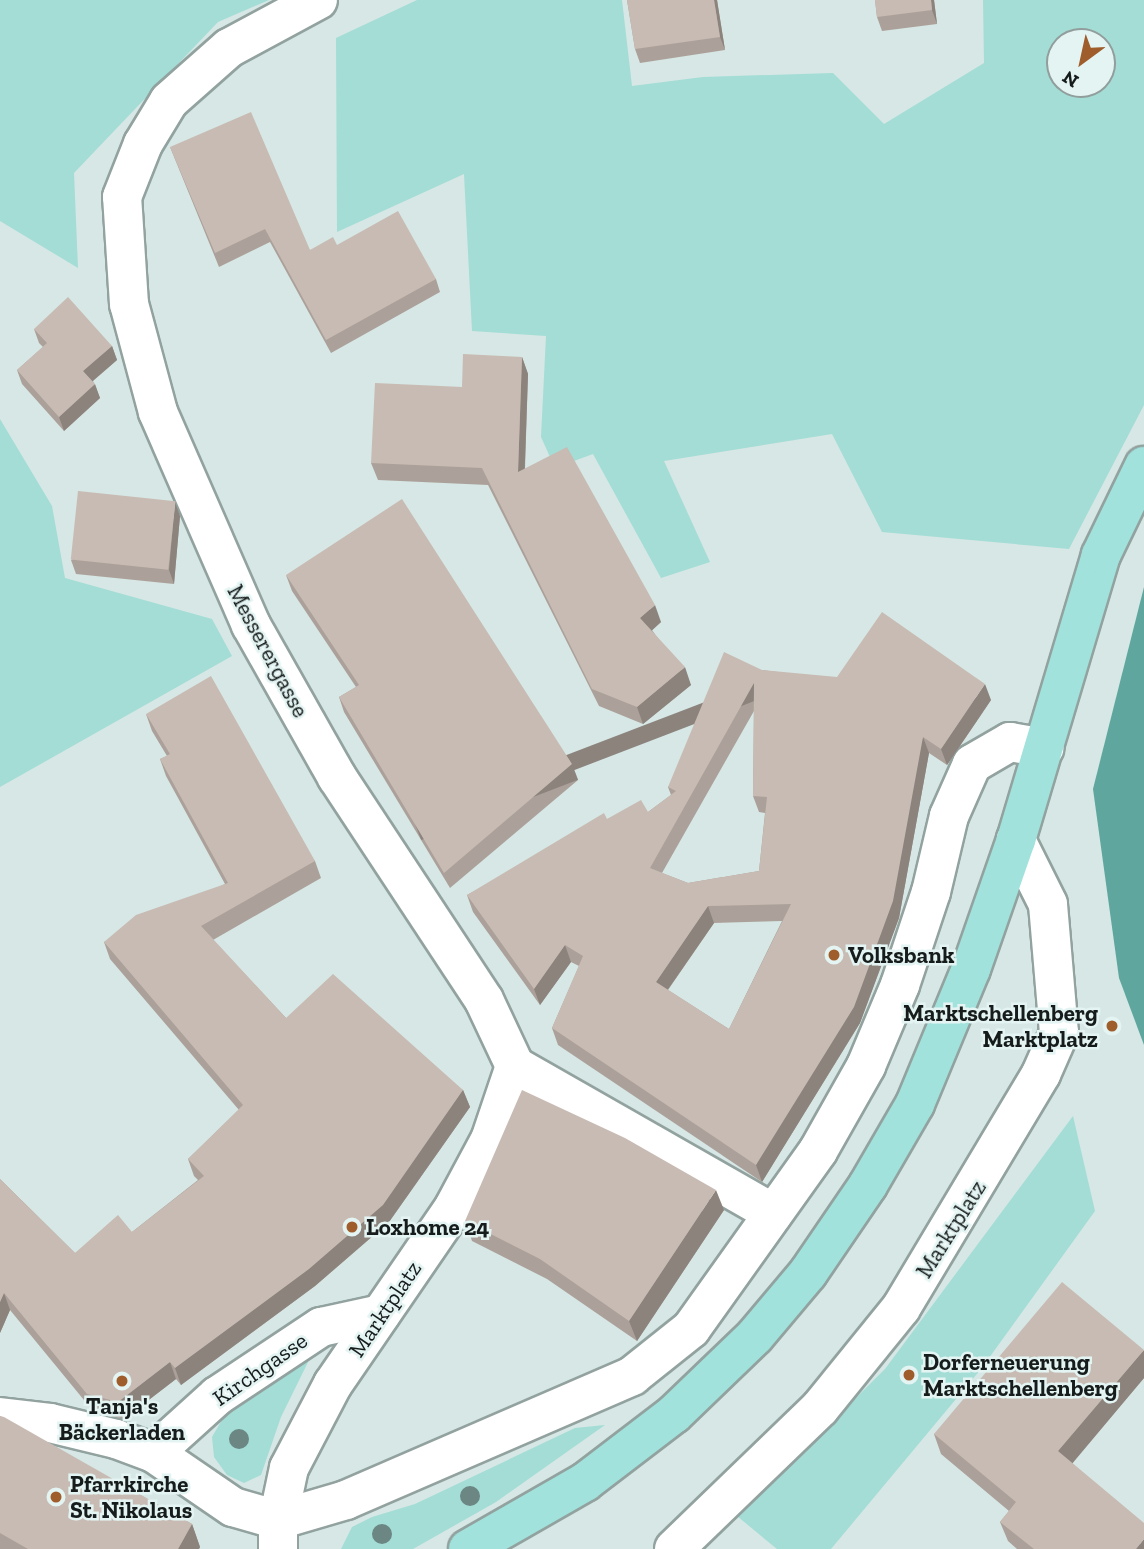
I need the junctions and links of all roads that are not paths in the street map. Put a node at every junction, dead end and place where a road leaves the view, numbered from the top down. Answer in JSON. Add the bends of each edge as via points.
{"nodes":[{"id":1,"x":317,"y":0,"type":"edge"},
{"id":2,"x":1139,"y":486,"type":"edge"},
{"id":3,"x":1044,"y":748,"type":"junction"},
{"id":4,"x":1016,"y":840,"type":"junction"},
{"id":5,"x":515,"y":1066,"type":"junction"},
{"id":6,"x":773,"y":1213,"type":"junction"},
{"id":7,"x":381,"y":1314,"type":"junction"},
{"id":8,"x":0,"y":1418,"type":"edge"},
{"id":9,"x":154,"y":1453,"type":"junction"},
{"id":10,"x":278,"y":1534,"type":"edge"},
{"id":11,"x":468,"y":1549,"type":"edge"},
{"id":12,"x":674,"y":1549,"type":"edge"}],
"edges":[{"from":1,"to":5,"type":"street","name":"Messerergasse","via":[[229,48],[169,101],[143,144],[122,197],[129,303],[158,412],[251,625],[398,875],[484,1000]]},
{"from":2,"to":3,"type":"main road","via":[[1101,555]]},
{"from":3,"to":4,"type":"main road"},
{"from":3,"to":6,"type":"street","via":[[1010,742],[972,764],[949,816],[931,892],[900,985],[866,1066],[818,1151]]},
{"from":4,"to":11,"type":"main road","via":[[971,969],[915,1104],[868,1185],[808,1273],[755,1336],[674,1414],[585,1482]]},
{"from":4,"to":12,"type":"street","name":"Marktplatz","via":[[1048,904],[1059,1032],[1041,1074],[901,1308],[820,1408]]},
{"from":5,"to":6,"type":"street"},
{"from":5,"to":7,"type":"street","name":"Marktplatz","via":[[484,1152],[454,1207]]},
{"from":6,"to":10,"type":"street","via":[[691,1329],[632,1376]]},
{"from":7,"to":9,"type":"street","name":"Kirchgasse","via":[[321,1327],[217,1396]]},
{"from":7,"to":10,"type":"street","name":"Marktplatz","via":[[333,1384],[289,1468]]},
{"from":8,"to":9,"type":"street","via":[[50,1423]]},
{"from":9,"to":10,"type":"street"}]}
